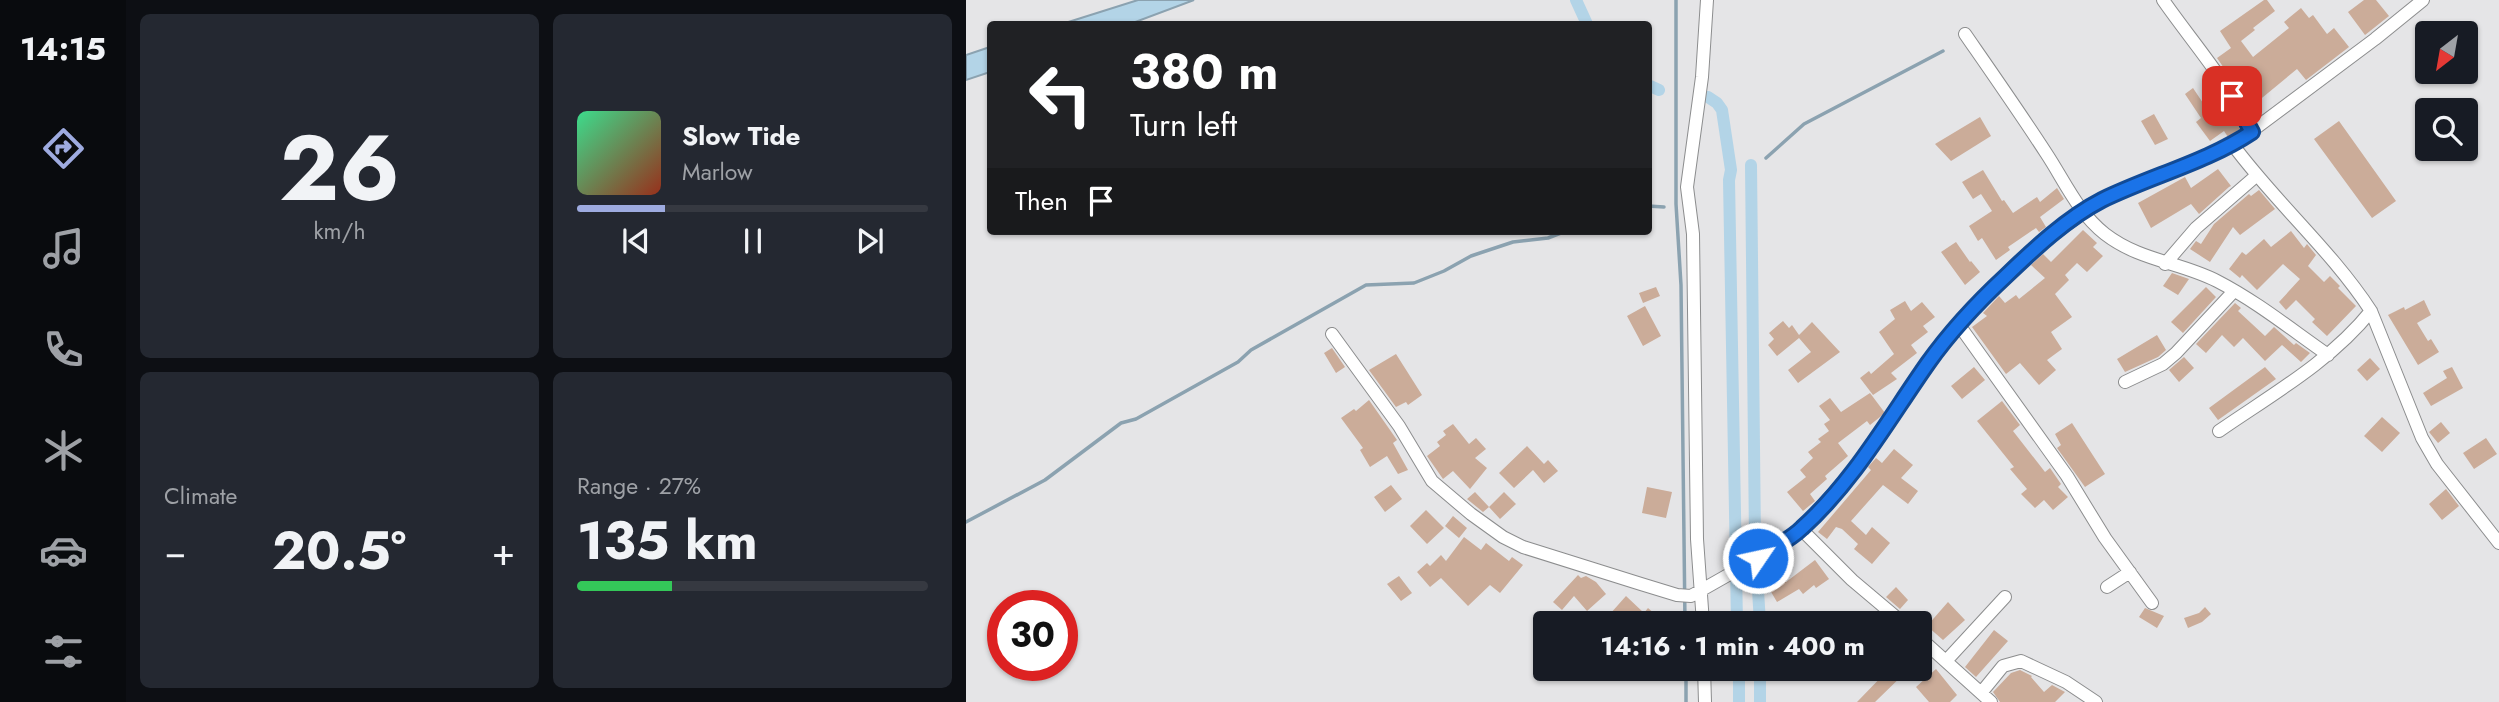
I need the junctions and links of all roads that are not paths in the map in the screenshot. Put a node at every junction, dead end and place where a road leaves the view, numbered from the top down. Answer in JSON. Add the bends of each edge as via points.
{"nodes":[{"id":1,"x":1707,"y":0,"type":"edge"},
{"id":2,"x":2163,"y":0,"type":"edge"},
{"id":3,"x":2416,"y":2,"type":"edge"},
{"id":4,"x":1965,"y":34,"type":"dead end"},
{"id":5,"x":2252,"y":132,"type":"junction"},
{"id":6,"x":2233,"y":145,"type":"junction"},
{"id":7,"x":2256,"y":176,"type":"junction"},
{"id":8,"x":2083,"y":212,"type":"junction"},
{"id":9,"x":2165,"y":264,"type":"junction"},
{"id":10,"x":2234,"y":291,"type":"junction"},
{"id":11,"x":2371,"y":311,"type":"junction"},
{"id":12,"x":1959,"y":325,"type":"junction"},
{"id":13,"x":1332,"y":334,"type":"dead end"},
{"id":14,"x":2328,"y":355,"type":"junction"},
{"id":15,"x":2125,"y":382,"type":"dead end"},
{"id":16,"x":2219,"y":431,"type":"dead end"},
{"id":17,"x":1801,"y":529,"type":"junction"},
{"id":18,"x":2499,"y":543,"type":"edge"},
{"id":19,"x":2130,"y":572,"type":"junction"},
{"id":20,"x":2107,"y":587,"type":"dead end"},
{"id":21,"x":1696,"y":593,"type":"junction"},
{"id":22,"x":2005,"y":597,"type":"dead end"},
{"id":23,"x":2151,"y":603,"type":"dead end"},
{"id":24,"x":1700,"y":611,"type":"edge"},
{"id":25,"x":1889,"y":611,"type":"edge"},
{"id":26,"x":1932,"y":649,"type":"edge"},
{"id":27,"x":1946,"y":661,"type":"junction"},
{"id":28,"x":1704,"y":681,"type":"edge"},
{"id":29,"x":1986,"y":697,"type":"edge"},
{"id":30,"x":2099,"y":700,"type":"edge"},
{"id":31,"x":1705,"y":702,"type":"edge"}],
"edges":[{"from":1,"to":21,"type":"street","via":[[1687,187],[1693,234]]},
{"from":2,"to":5,"type":"street","via":[[2210,63]]},
{"from":3,"to":5,"type":"street"},
{"from":4,"to":8,"type":"street"},
{"from":5,"to":6,"type":"street"},
{"from":6,"to":7,"type":"street"},
{"from":6,"to":8,"type":"street"},
{"from":7,"to":9,"type":"street","via":[[2196,229]]},
{"from":7,"to":11,"type":"street","via":[[2339,267]]},
{"from":8,"to":9,"type":"street","via":[[2125,247]]},
{"from":8,"to":12,"type":"street","via":[[2006,276]]},
{"from":9,"to":10,"type":"street","via":[[2200,273]]},
{"from":10,"to":14,"type":"street"},
{"from":10,"to":15,"type":"street","via":[[2163,364]]},
{"from":11,"to":14,"type":"street"},
{"from":11,"to":18,"type":"street","via":[[2422,438]]},
{"from":12,"to":17,"type":"street","via":[[1929,361],[1881,435]]},
{"from":12,"to":19,"type":"street"},
{"from":13,"to":21,"type":"street","via":[[1399,426],[1432,481],[1503,537],[1677,594]]},
{"from":14,"to":16,"type":"street"},
{"from":17,"to":21,"type":"street"},
{"from":17,"to":25,"type":"street"},
{"from":19,"to":20,"type":"street"},
{"from":19,"to":23,"type":"street"},
{"from":21,"to":24,"type":"street"},
{"from":22,"to":27,"type":"street"},
{"from":26,"to":27,"type":"street"},
{"from":27,"to":29,"type":"street"},
{"from":28,"to":31,"type":"street"},
{"from":29,"to":30,"type":"street","via":[[2003,666],[2021,661]]}]}
